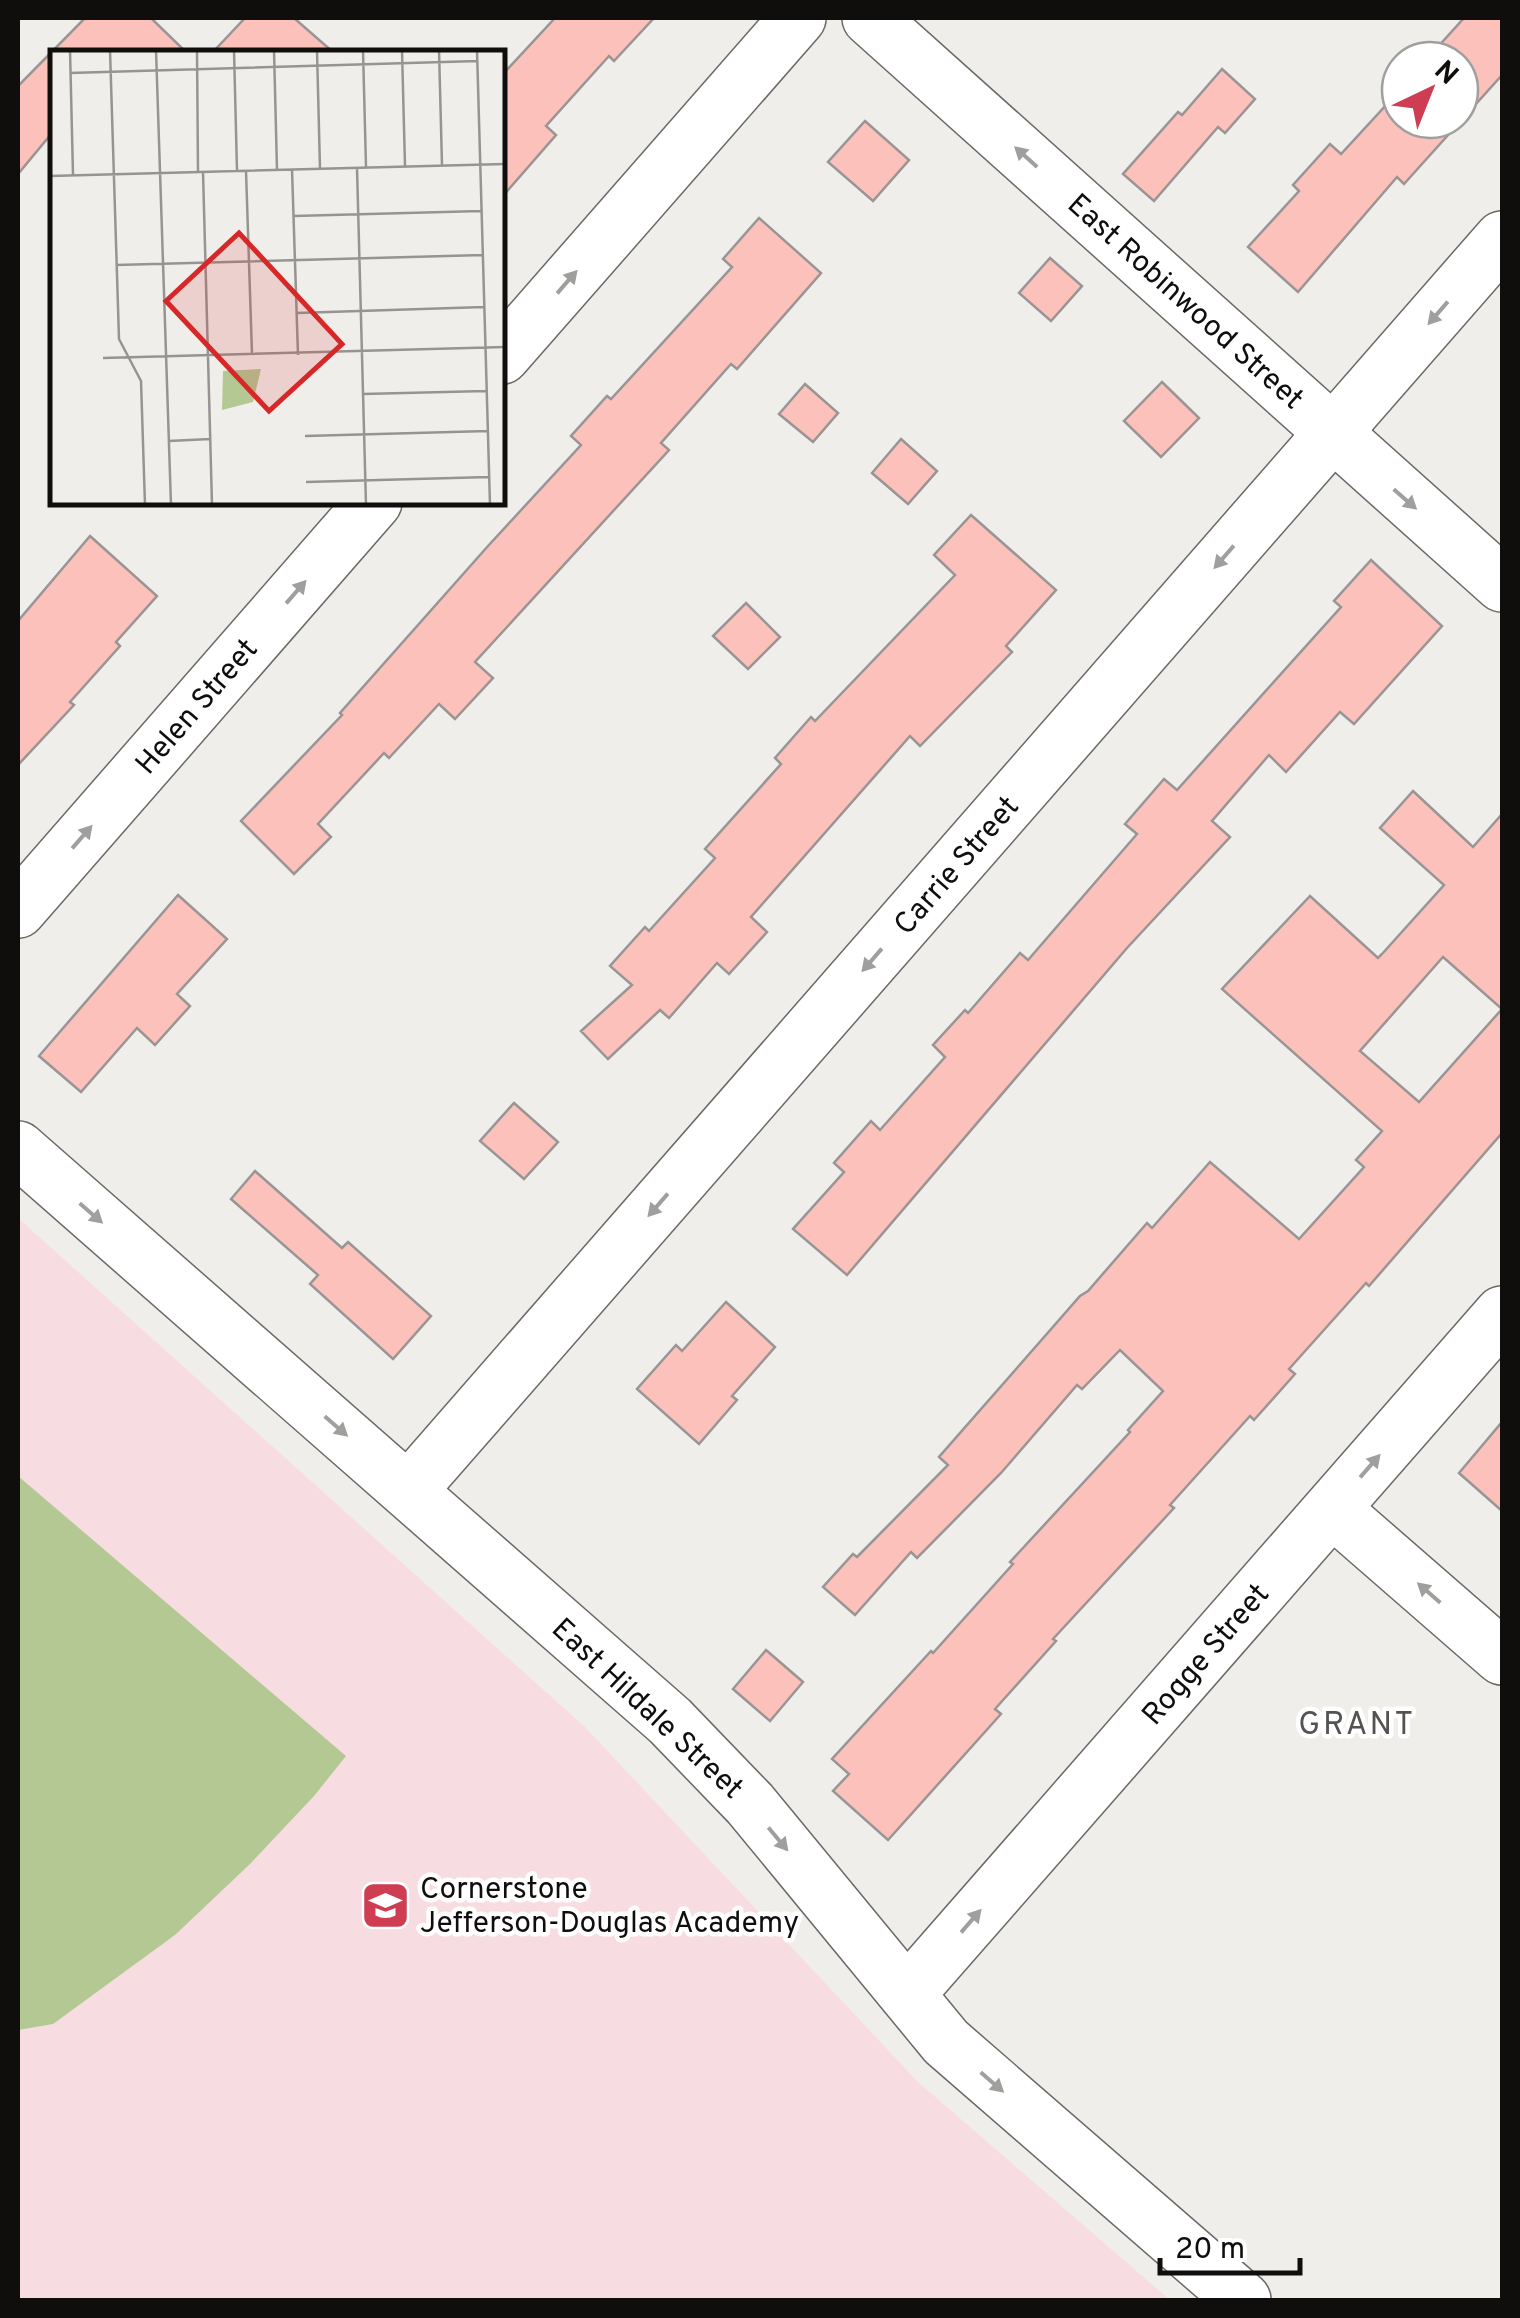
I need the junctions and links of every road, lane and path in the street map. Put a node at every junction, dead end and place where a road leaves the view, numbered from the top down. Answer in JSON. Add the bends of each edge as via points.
{"nodes":[{"id":1,"x":798,"y":18,"type":"edge"},
{"id":2,"x":870,"y":18,"type":"edge"},
{"id":3,"x":1502,"y":239,"type":"edge"},
{"id":4,"x":505,"y":353,"type":"edge"},
{"id":5,"x":1332,"y":434,"type":"junction"},
{"id":6,"x":371,"y":505,"type":"edge"},
{"id":7,"x":1502,"y":584,"type":"edge"},
{"id":8,"x":18,"y":910,"type":"edge"},
{"id":9,"x":18,"y":1149,"type":"edge"},
{"id":10,"x":1502,"y":1314,"type":"edge"},
{"id":11,"x":409,"y":1490,"type":"junction"},
{"id":12,"x":1332,"y":1509,"type":"junction"},
{"id":13,"x":1502,"y":1657,"type":"edge"},
{"id":14,"x":907,"y":1994,"type":"junction"},
{"id":15,"x":1243,"y":2300,"type":"edge"}],
"edges":[{"from":4,"to":1,"type":"street","one_way":true},
{"from":5,"to":2,"type":"street","name":"East Robinwood Street","one_way":true},
{"from":3,"to":5,"type":"street","name":"Carrie Street","one_way":true},
{"from":5,"to":7,"type":"street","name":"East Robinwood Street","one_way":true},
{"from":5,"to":11,"type":"street","name":"Carrie Street","one_way":true},
{"from":8,"to":6,"type":"street","name":"Helen Street","one_way":true},
{"from":9,"to":11,"type":"street","name":"East Hildale Street","one_way":true},
{"from":12,"to":10,"type":"street","name":"Rogge Street","one_way":true},
{"from":11,"to":14,"type":"street","name":"East Hildale Street","one_way":true,"via":[[670,1721],[750,1804]]},
{"from":13,"to":12,"type":"street","one_way":true},
{"from":14,"to":12,"type":"street","name":"Rogge Street","one_way":true},
{"from":14,"to":15,"type":"street","name":"East Hildale Street","one_way":true,"via":[[946,2042]]}]}
